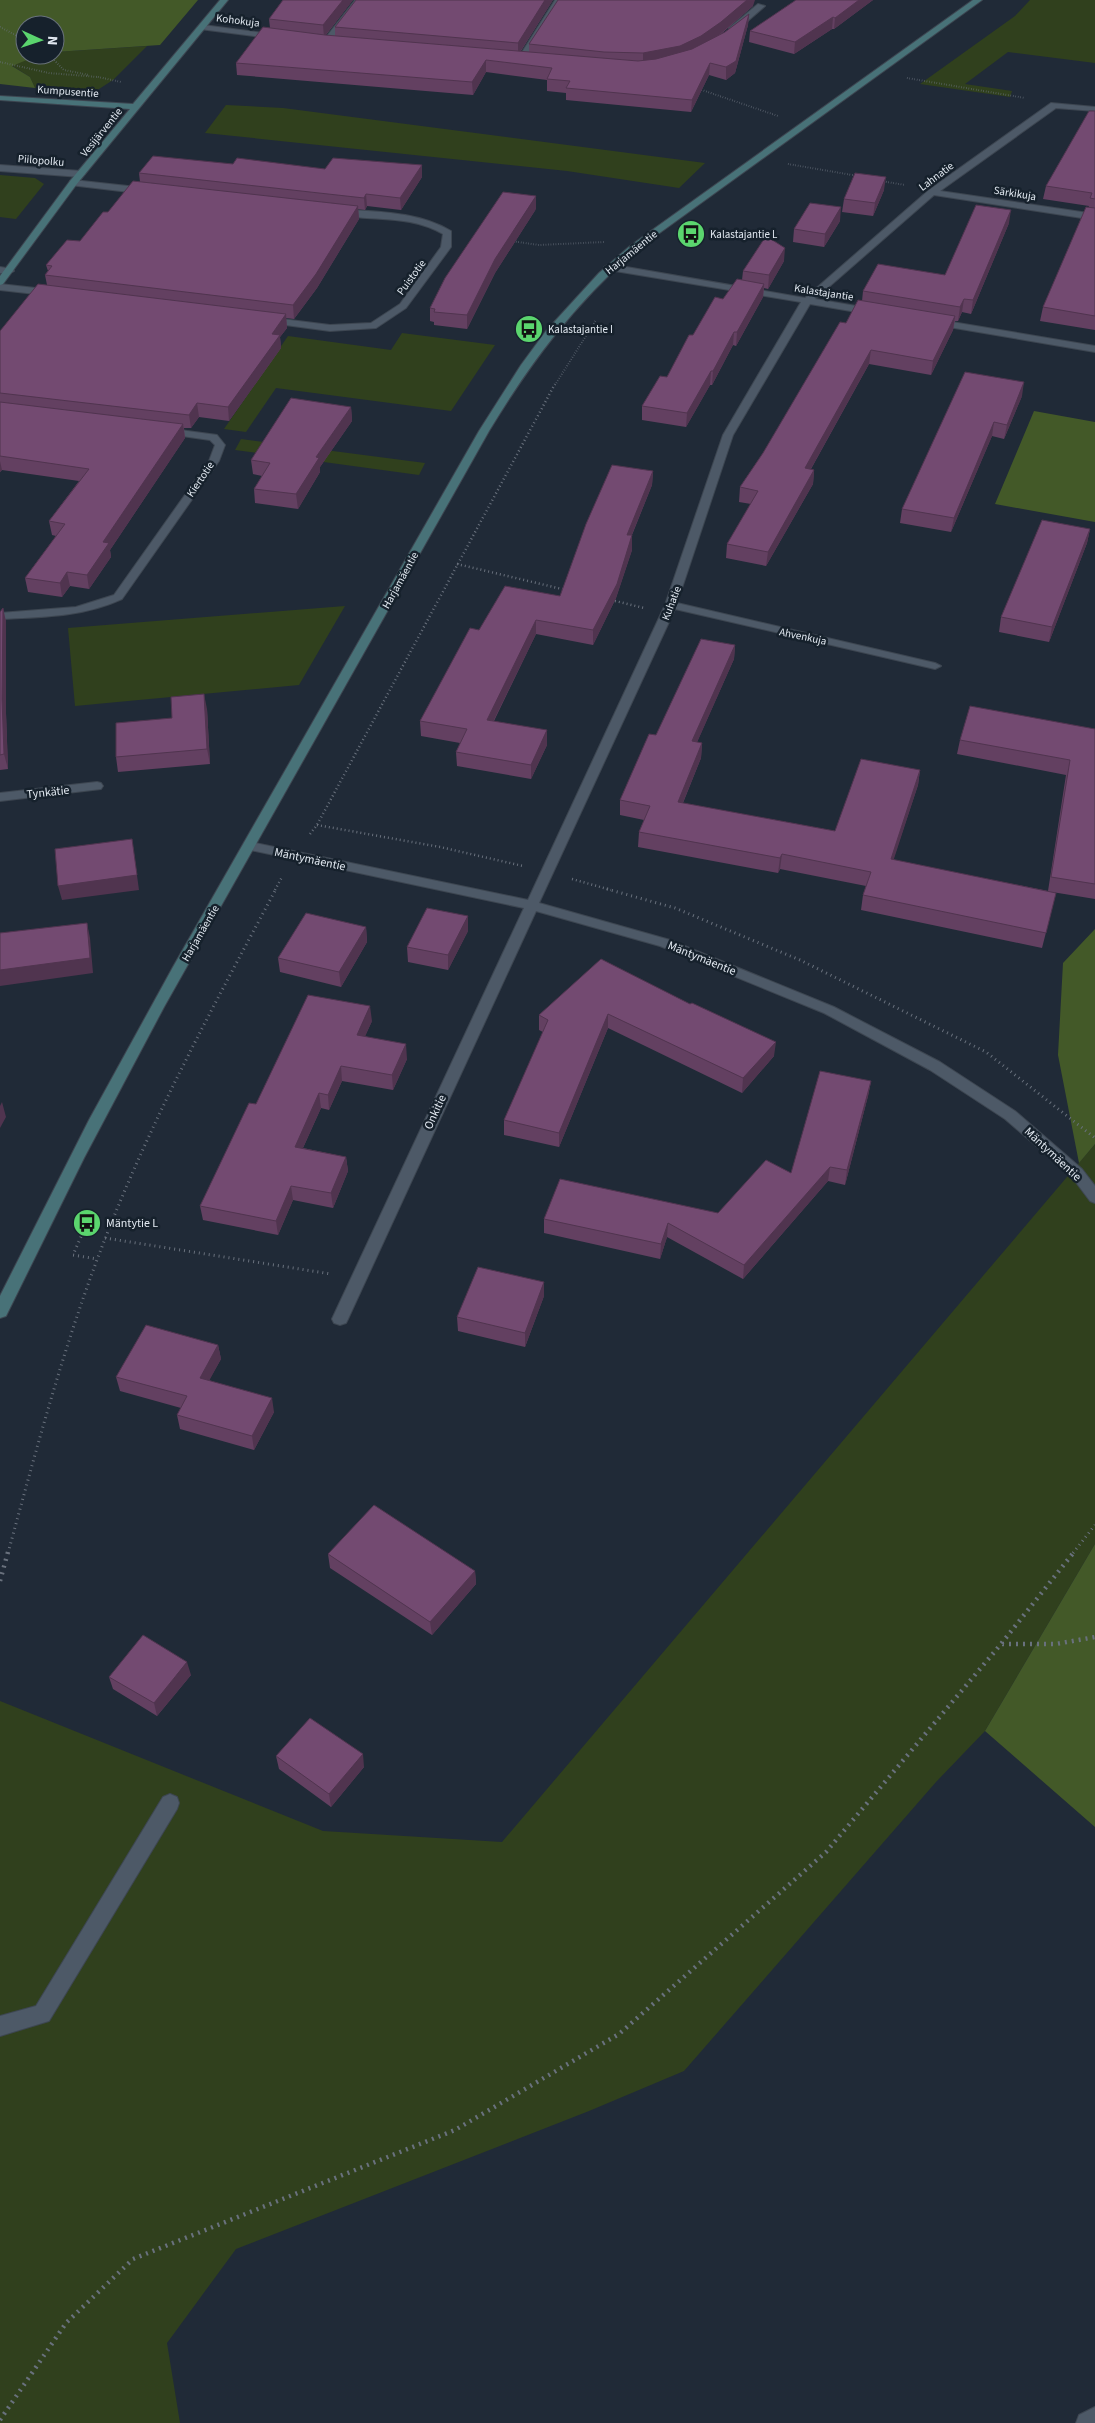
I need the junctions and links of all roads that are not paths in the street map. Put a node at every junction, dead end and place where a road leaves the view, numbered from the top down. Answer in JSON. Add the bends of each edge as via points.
{"nodes":[{"id":1,"x":224,"y":0,"type":"edge"},
{"id":2,"x":360,"y":0,"type":"edge"},
{"id":3,"x":559,"y":0,"type":"edge"},
{"id":4,"x":978,"y":0,"type":"edge"},
{"id":5,"x":762,"y":6,"type":"dead end"},
{"id":6,"x":203,"y":27,"type":"junction"},
{"id":7,"x":288,"y":38,"type":"edge"},
{"id":8,"x":722,"y":39,"type":"edge"},
{"id":9,"x":317,"y":42,"type":"edge"},
{"id":10,"x":326,"y":43,"type":"junction"},
{"id":11,"x":336,"y":44,"type":"edge"},
{"id":12,"x":512,"y":59,"type":"edge"},
{"id":13,"x":521,"y":60,"type":"junction"},
{"id":14,"x":531,"y":61,"type":"edge"},
{"id":15,"x":0,"y":98,"type":"edge"},
{"id":16,"x":136,"y":107,"type":"junction"},
{"id":17,"x":1095,"y":109,"type":"edge"},
{"id":18,"x":0,"y":168,"type":"edge"},
{"id":19,"x":80,"y":174,"type":"junction"},
{"id":20,"x":73,"y":183,"type":"junction"},
{"id":21,"x":932,"y":192,"type":"junction"},
{"id":22,"x":161,"y":193,"type":"edge"},
{"id":23,"x":326,"y":210,"type":"edge"},
{"id":24,"x":1095,"y":217,"type":"edge"},
{"id":25,"x":610,"y":267,"type":"junction"},
{"id":26,"x":4,"y":270,"type":"edge"},
{"id":27,"x":0,"y":282,"type":"edge"},
{"id":28,"x":0,"y":287,"type":"edge"},
{"id":29,"x":68,"y":295,"type":"edge"},
{"id":30,"x":807,"y":301,"type":"junction"},
{"id":31,"x":884,"y":314,"type":"edge"},
{"id":32,"x":252,"y":318,"type":"edge"},
{"id":33,"x":922,"y":320,"type":"edge"},
{"id":34,"x":1095,"y":349,"type":"edge"},
{"id":35,"x":151,"y":429,"type":"edge"},
{"id":36,"x":671,"y":605,"type":"junction"},
{"id":37,"x":0,"y":616,"type":"edge"},
{"id":38,"x":935,"y":666,"type":"dead end"},
{"id":39,"x":97,"y":786,"type":"dead end"},
{"id":40,"x":0,"y":797,"type":"edge"},
{"id":41,"x":250,"y":846,"type":"junction"},
{"id":42,"x":531,"y":905,"type":"junction"},
{"id":43,"x":1095,"y":1197,"type":"edge"},
{"id":44,"x":0,"y":1312,"type":"edge"},
{"id":45,"x":340,"y":1319,"type":"dead end"},
{"id":46,"x":170,"y":1804,"type":"dead end"},
{"id":47,"x":0,"y":2026,"type":"edge"},
{"id":48,"x":1095,"y":2418,"type":"edge"},
{"id":49,"x":1087,"y":2423,"type":"edge"}],
"edges":[{"from":1,"to":6,"type":"street","name":"Vesijärventie"},
{"from":2,"to":10,"type":"street"},
{"from":3,"to":13,"type":"street"},
{"from":4,"to":25,"type":"street","name":"Harjamäentie"},
{"from":5,"to":8,"type":"street"},
{"from":6,"to":7,"type":"street","name":"Kohokuja"},
{"from":6,"to":16,"type":"street","name":"Vesijärventie"},
{"from":9,"to":10,"type":"street"},
{"from":10,"to":11,"type":"street"},
{"from":12,"to":13,"type":"street"},
{"from":13,"to":14,"type":"street"},
{"from":15,"to":16,"type":"street","name":"Kumpusentie"},
{"from":16,"to":19,"type":"street","name":"Vesijärventie"},
{"from":17,"to":21,"type":"street","name":"Lahnatie","via":[[1054,105]]},
{"from":18,"to":19,"type":"street","name":"Piilopolku"},
{"from":19,"to":20,"type":"street","name":"Vesijärventie"},
{"from":20,"to":22,"type":"street"},
{"from":20,"to":26,"type":"street","name":"Vesijärventie"},
{"from":21,"to":24,"type":"street","name":"Särkikuja"},
{"from":21,"to":30,"type":"street","name":"Lahnatie"},
{"from":23,"to":32,"type":"street","name":"Puistotie","via":[[439,226],[448,233],[446,247],[403,306],[373,326],[330,328]]},
{"from":25,"to":30,"type":"street","name":"Kalastajantie"},
{"from":25,"to":41,"type":"street","name":"Harjamäentie","via":[[565,312],[538,345],[479,439]]},
{"from":26,"to":27,"type":"street","name":"Vesijärventie"},
{"from":28,"to":29,"type":"street"},
{"from":30,"to":31,"type":"street","name":"Kalastajantie"},
{"from":30,"to":36,"type":"street","name":"Kuhatie","via":[[728,435]]},
{"from":33,"to":34,"type":"street"},
{"from":35,"to":37,"type":"street","name":"Kiertotie","via":[[214,437],[220,445],[214,461],[118,597],[79,610]]},
{"from":36,"to":38,"type":"street","name":"Ahvenkuja"},
{"from":36,"to":42,"type":"street","name":"Kuhatie"},
{"from":39,"to":40,"type":"street","name":"Tynkätie"},
{"from":41,"to":42,"type":"street","name":"Mäntymäentie"},
{"from":41,"to":44,"type":"street","name":"Harjamäentie","via":[[157,1006]]},
{"from":42,"to":43,"type":"street","name":"Mäntymäentie","via":[[665,943],[829,1010],[935,1066],[1010,1115],[1076,1173]]},
{"from":42,"to":45,"type":"street","name":"Onkitie"},
{"from":46,"to":47,"type":"street","via":[[42,2014]]},
{"from":48,"to":49,"type":"street"}]}
